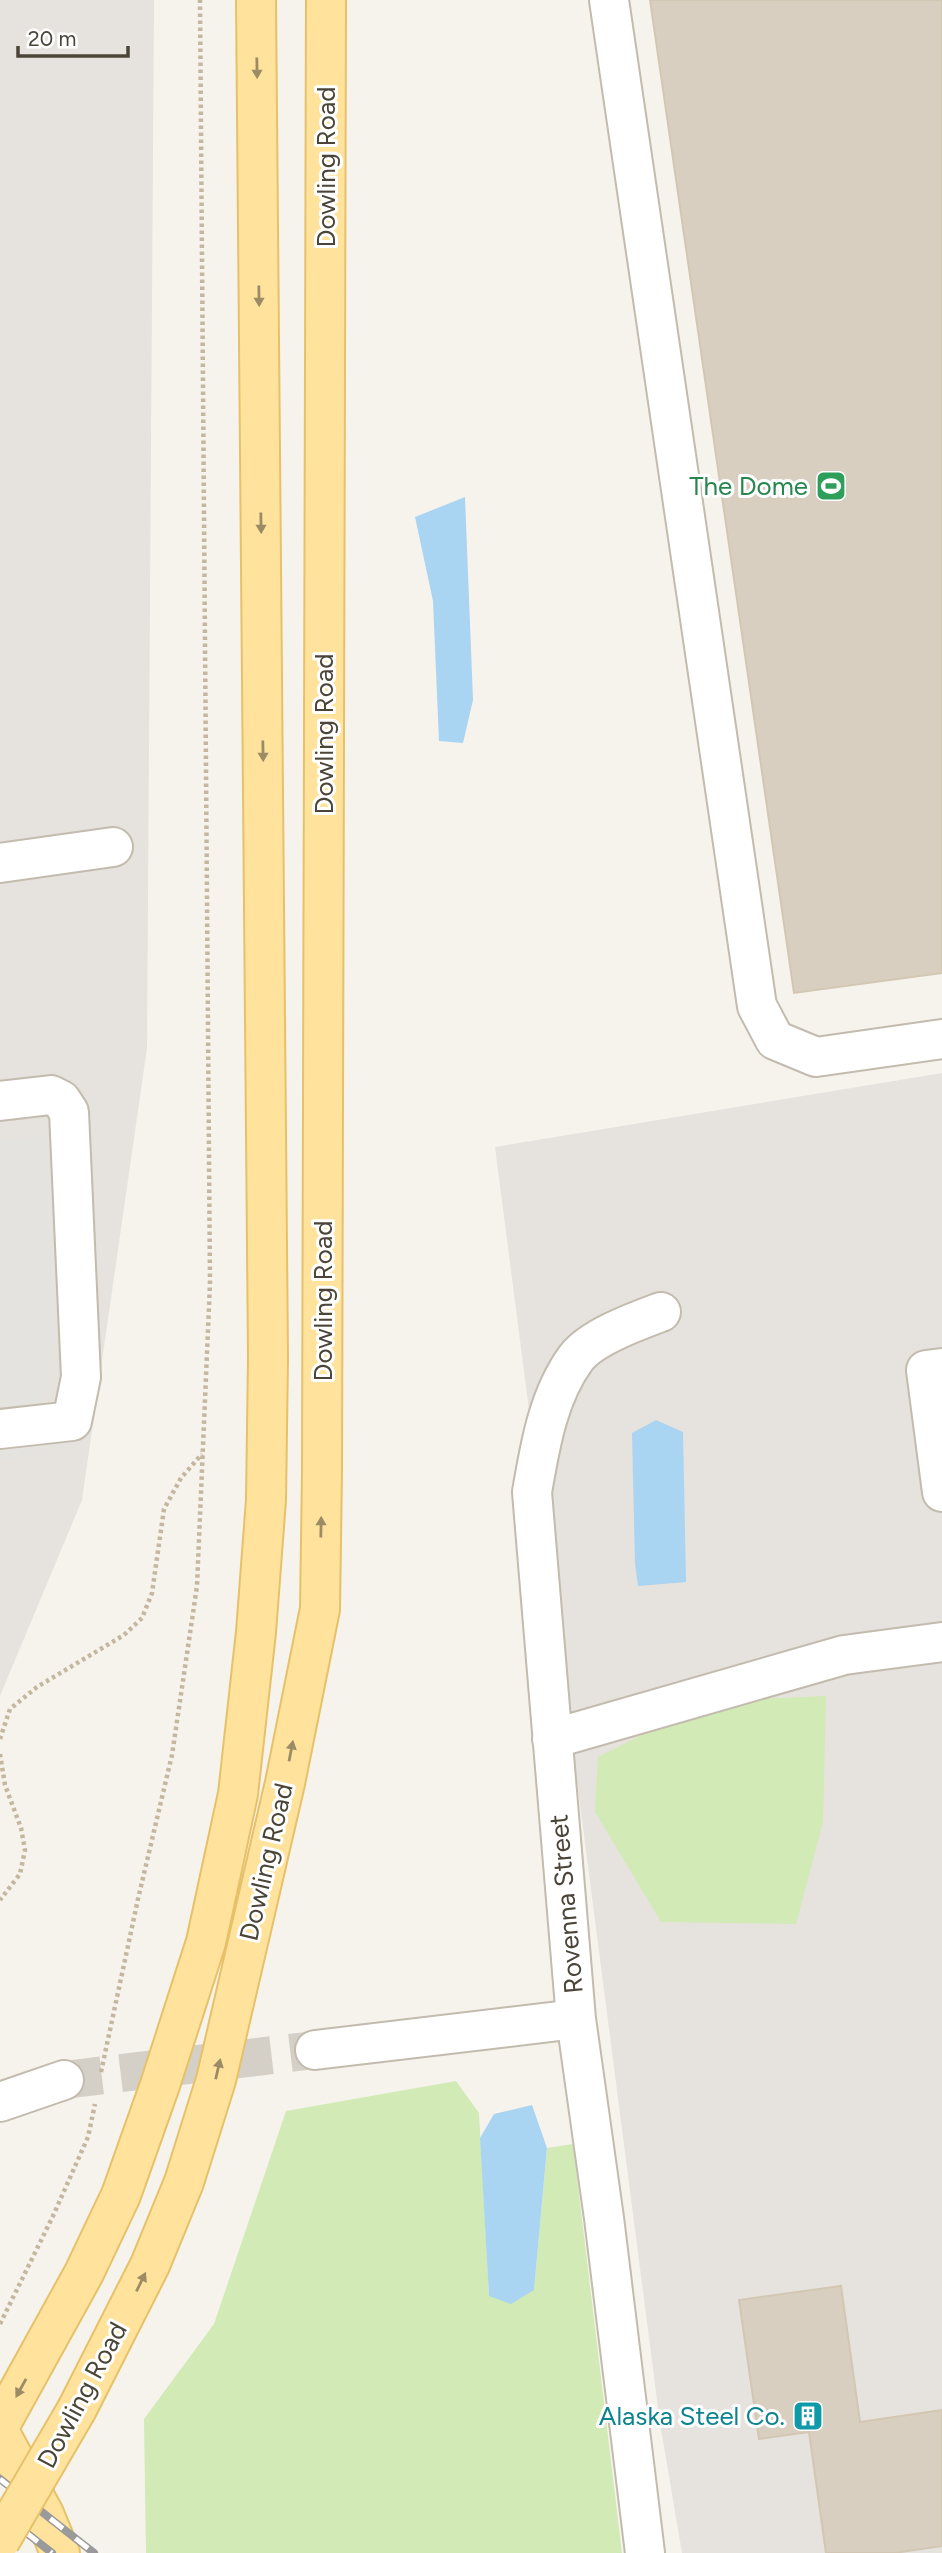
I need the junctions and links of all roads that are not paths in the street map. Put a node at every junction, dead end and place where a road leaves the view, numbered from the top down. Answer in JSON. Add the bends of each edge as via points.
{"nodes":[{"id":1,"x":256,"y":0,"type":"edge"},
{"id":2,"x":326,"y":0,"type":"edge"},
{"id":3,"x":609,"y":0,"type":"edge"},
{"id":4,"x":113,"y":847,"type":"dead end"},
{"id":5,"x":0,"y":863,"type":"edge"},
{"id":6,"x":942,"y":1039,"type":"edge"},
{"id":7,"x":0,"y":1101,"type":"edge"},
{"id":8,"x":662,"y":1311,"type":"dead end"},
{"id":9,"x":942,"y":1368,"type":"edge"},
{"id":10,"x":0,"y":1429,"type":"edge"},
{"id":11,"x":942,"y":1492,"type":"edge"},
{"id":12,"x":942,"y":1642,"type":"edge"},
{"id":13,"x":552,"y":1739,"type":"junction"},
{"id":14,"x":576,"y":2018,"type":"junction"},
{"id":15,"x":315,"y":2050,"type":"tunnel mouth"},
{"id":16,"x":86,"y":2087,"type":"tunnel mouth"},
{"id":17,"x":0,"y":2102,"type":"edge"},
{"id":18,"x":0,"y":2425,"type":"edge"},
{"id":19,"x":0,"y":2432,"type":"edge"},
{"id":20,"x":0,"y":2541,"type":"edge"},
{"id":21,"x":60,"y":2553,"type":"edge"},
{"id":22,"x":645,"y":2553,"type":"edge"}],
"edges":[{"from":1,"to":18,"type":"main road","name":"Dowling Road","one_way":true,"via":[[268,1344],[266,1500],[239,1794],[206,1942],[121,2195],[84,2273]]},
{"from":20,"to":2,"type":"main road","name":"Dowling Road","one_way":true,"bridge":true,"via":[[77,2409],[150,2264],[184,2182],[212,2092],[285,1783],[320,1609]]},
{"from":3,"to":6,"type":"street","via":[[757,1006],[775,1040],[816,1057]]},
{"from":4,"to":5,"type":"street"},
{"from":7,"to":10,"type":"street","via":[[51,1095],[69,1112],[81,1377],[72,1421]]},
{"from":8,"to":13,"type":"street","name":"Rovenna Street","via":[[617,1328],[577,1356],[553,1402],[540,1447],[532,1492]]},
{"from":9,"to":11,"type":"street","via":[[926,1370]]},
{"from":12,"to":13,"type":"street","via":[[844,1655]]},
{"from":13,"to":14,"type":"street","name":"Rovenna Street"},
{"from":14,"to":15,"type":"street"},
{"from":14,"to":22,"type":"street","name":"Rovenna Street"},
{"from":16,"to":17,"type":"street"},
{"from":19,"to":21,"type":"main road"}]}
